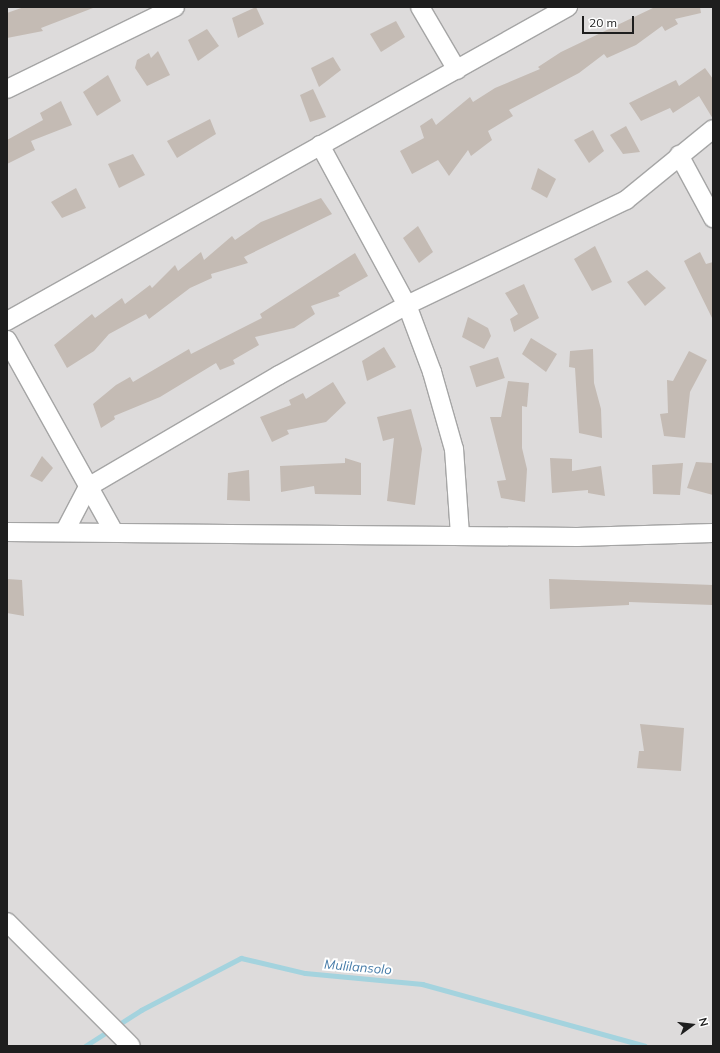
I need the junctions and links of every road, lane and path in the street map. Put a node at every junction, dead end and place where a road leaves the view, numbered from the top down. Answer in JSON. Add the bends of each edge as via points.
{"nodes":[{"id":1,"x":175,"y":7,"type":"edge"},
{"id":2,"x":420,"y":7,"type":"edge"},
{"id":3,"x":568,"y":7,"type":"edge"},
{"id":4,"x":457,"y":70,"type":"junction"},
{"id":5,"x":7,"y":89,"type":"edge"},
{"id":6,"x":713,"y":129,"type":"edge"},
{"id":7,"x":320,"y":145,"type":"junction"},
{"id":8,"x":679,"y":155,"type":"junction"},
{"id":9,"x":713,"y":218,"type":"edge"},
{"id":10,"x":407,"y":305,"type":"junction"},
{"id":11,"x":7,"y":321,"type":"edge"},
{"id":12,"x":7,"y":340,"type":"edge"},
{"id":13,"x":88,"y":487,"type":"junction"},
{"id":14,"x":65,"y":531,"type":"junction"},
{"id":15,"x":7,"y":532,"type":"edge"},
{"id":16,"x":114,"y":532,"type":"junction"},
{"id":17,"x":713,"y":533,"type":"edge"},
{"id":18,"x":460,"y":535,"type":"junction"},
{"id":19,"x":7,"y":922,"type":"edge"},
{"id":20,"x":126,"y":1041,"type":"edge"}],
"edges":[{"from":1,"to":5,"type":"street"},
{"from":2,"to":4,"type":"street"},
{"from":3,"to":4,"type":"street"},
{"from":4,"to":7,"type":"street"},
{"from":6,"to":8,"type":"street"},
{"from":7,"to":10,"type":"street"},
{"from":7,"to":11,"type":"street"},
{"from":8,"to":9,"type":"street"},
{"from":8,"to":10,"type":"street","via":[[626,200]]},
{"from":10,"to":13,"type":"street","via":[[279,375]]},
{"from":10,"to":18,"type":"street","via":[[432,372],[454,449]]},
{"from":12,"to":13,"type":"street"},
{"from":13,"to":14,"type":"street"},
{"from":13,"to":16,"type":"street"},
{"from":14,"to":15,"type":"street"},
{"from":14,"to":16,"type":"street"},
{"from":16,"to":18,"type":"street","via":[[200,536]]},
{"from":17,"to":18,"type":"street","via":[[577,537]]},
{"from":19,"to":20,"type":"street"}]}
